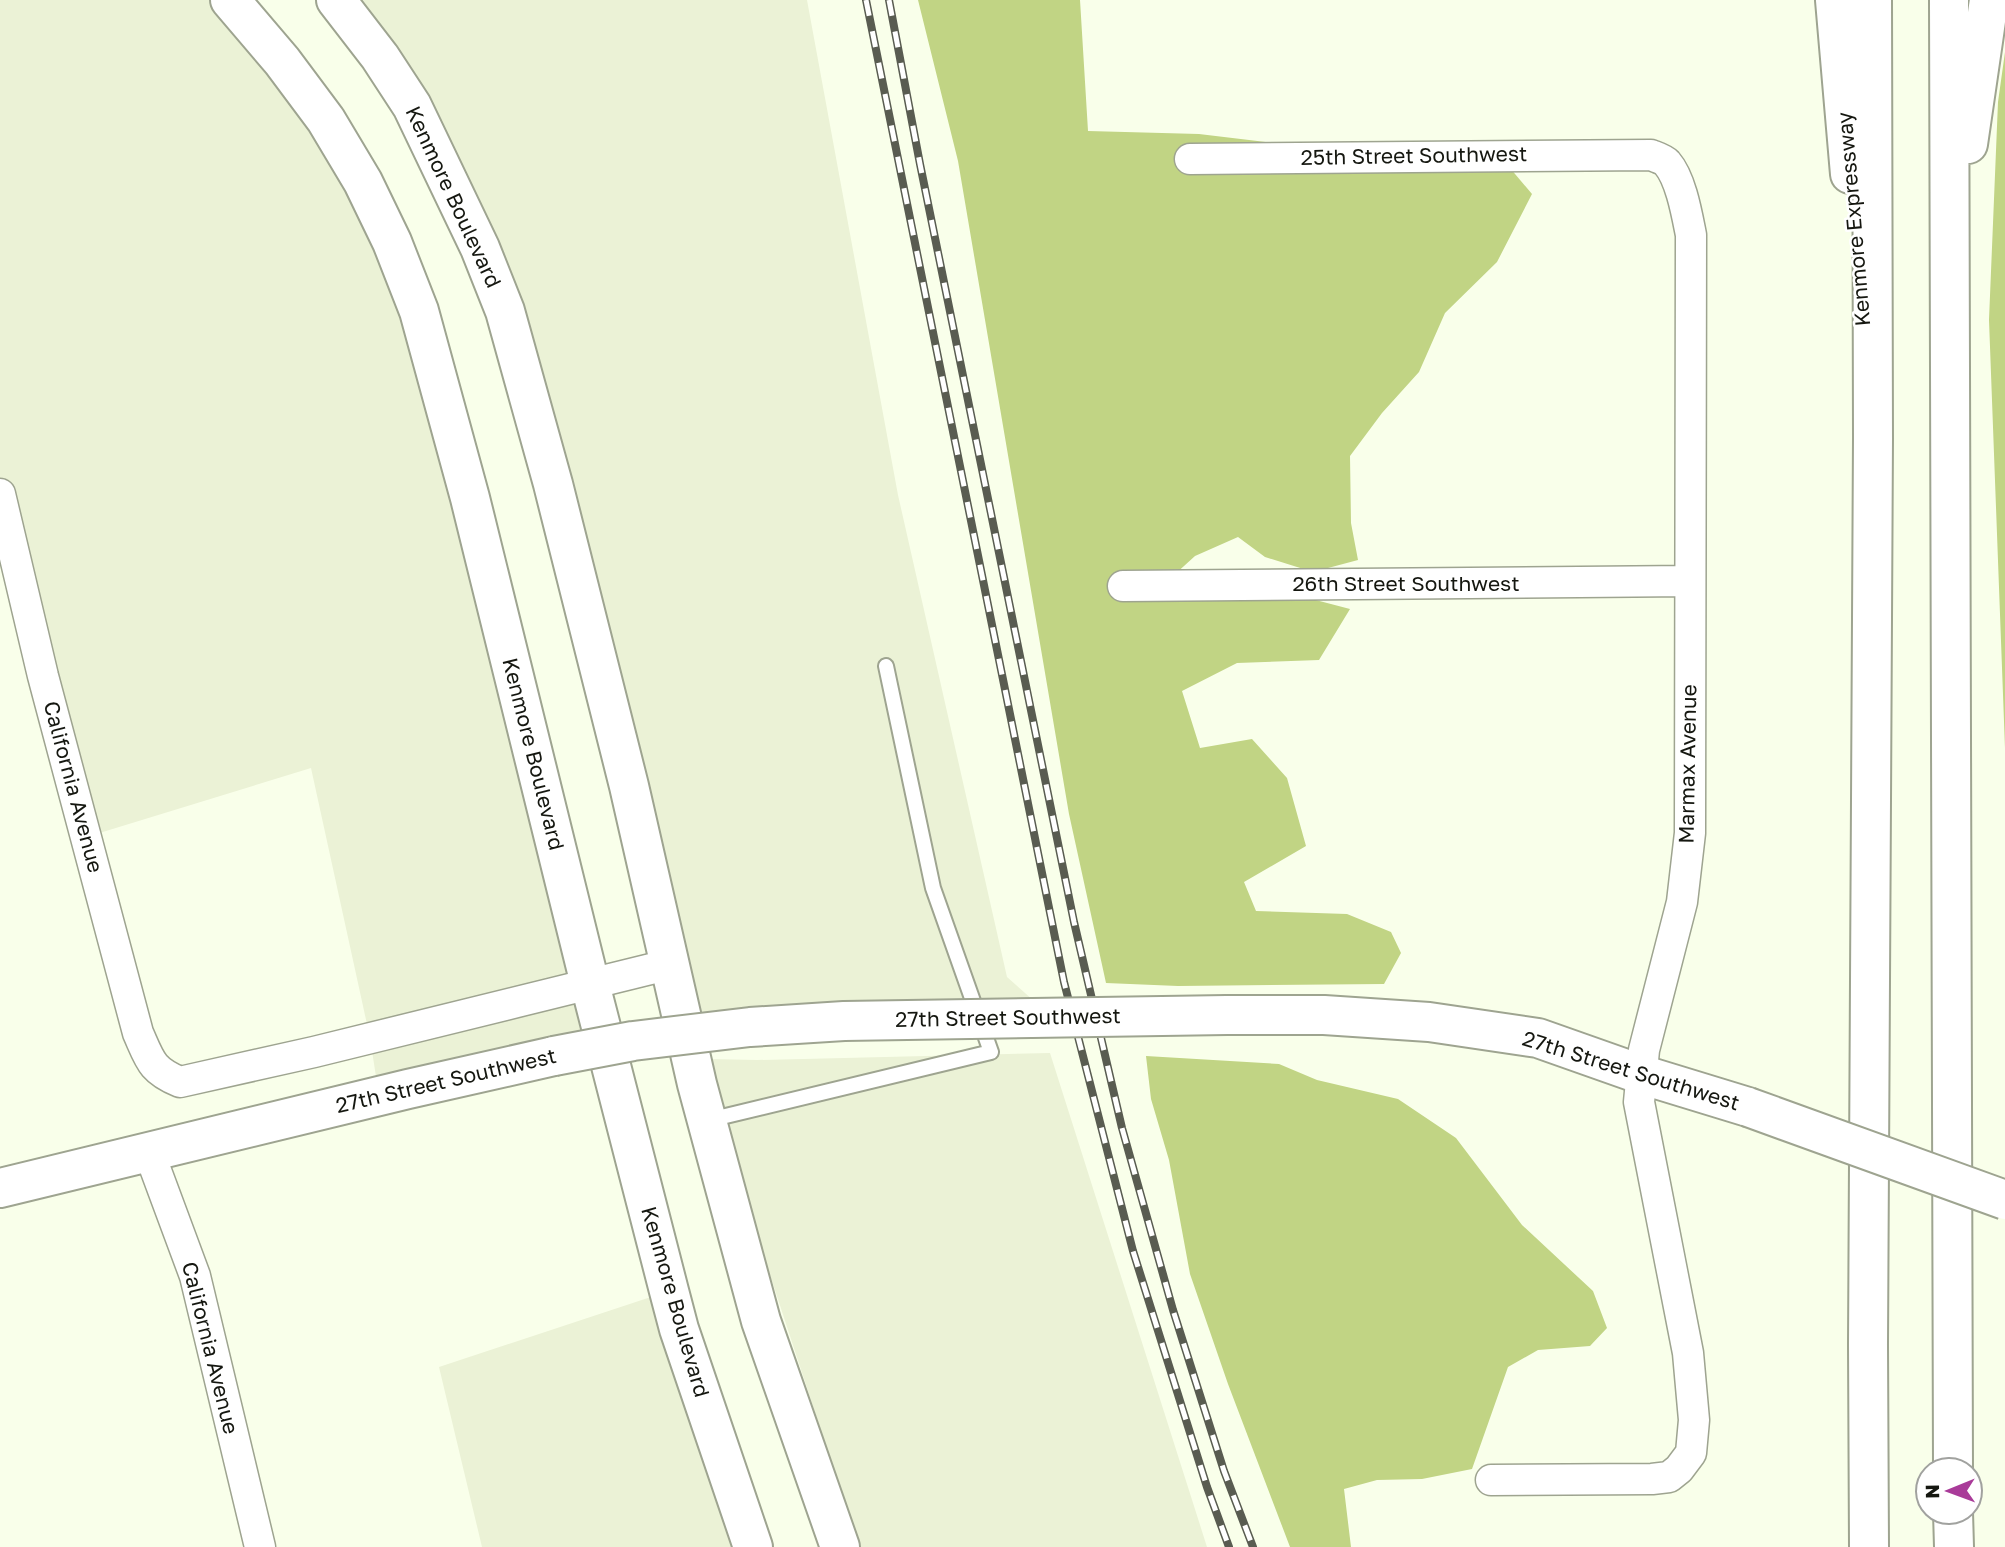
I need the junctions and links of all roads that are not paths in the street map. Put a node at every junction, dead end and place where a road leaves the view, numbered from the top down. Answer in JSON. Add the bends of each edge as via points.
{"nodes":[{"id":1,"x":230,"y":0,"type":"edge"},
{"id":2,"x":337,"y":0,"type":"edge"},
{"id":3,"x":1835,"y":0,"type":"edge"},
{"id":4,"x":1872,"y":0,"type":"edge"},
{"id":5,"x":1949,"y":0,"type":"edge"},
{"id":6,"x":1989,"y":0,"type":"edge"},
{"id":7,"x":1638,"y":153,"type":"joint"},
{"id":8,"x":1190,"y":159,"type":"dead end"},
{"id":9,"x":1949,"y":281,"type":"junction"},
{"id":10,"x":1873,"y":438,"type":"junction"},
{"id":11,"x":0,"y":494,"type":"edge"},
{"id":12,"x":1689,"y":581,"type":"junction"},
{"id":13,"x":1123,"y":586,"type":"dead end"},
{"id":14,"x":886,"y":666,"type":"dead end"},
{"id":15,"x":671,"y":964,"type":"junction"},
{"id":16,"x":590,"y":984,"type":"junction"},
{"id":17,"x":1640,"y":1074,"type":"junction"},
{"id":18,"x":707,"y":1120,"type":"junction"},
{"id":19,"x":149,"y":1152,"type":"junction"},
{"id":20,"x":0,"y":1188,"type":"edge"},
{"id":21,"x":2005,"y":1199,"type":"edge"},
{"id":22,"x":1953,"y":1456,"type":"edge"},
{"id":23,"x":1491,"y":1480,"type":"dead end"},
{"id":24,"x":1953,"y":1526,"type":"edge"},
{"id":25,"x":260,"y":1547,"type":"edge"},
{"id":26,"x":752,"y":1547,"type":"edge"},
{"id":27,"x":840,"y":1547,"type":"edge"},
{"id":28,"x":1870,"y":1547,"type":"edge"},
{"id":29,"x":1954,"y":1547,"type":"edge"}],
"edges":[{"from":1,"to":16,"type":"main road","name":"Kenmore Boulevard","via":[[282,61],[332,131],[369,194],[419,311]]},
{"from":2,"to":15,"type":"main road","name":"Kenmore Boulevard","via":[[412,106],[505,311],[553,484]]},
{"from":3,"to":10,"type":"main road","name":"Kenmore Expressway"},
{"from":4,"to":10,"type":"main road"},
{"from":5,"to":9,"type":"main road"},
{"from":6,"to":9,"type":"main road"},
{"from":7,"to":8,"type":"street","name":"25th Street Southwest"},
{"from":7,"to":12,"type":"street","name":"Marmax Avenue","via":[[1666,162],[1684,203],[1691,235]]},
{"from":9,"to":22,"type":"main road"},
{"from":10,"to":28,"type":"main road"},
{"from":11,"to":16,"type":"street","name":"California Avenue","via":[[138,1033],[162,1074],[180,1082]]},
{"from":12,"to":13,"type":"street","name":"26th Street Southwest"},
{"from":12,"to":17,"type":"street","name":"Marmax Avenue","via":[[1690,833],[1682,902]]},
{"from":14,"to":18,"type":"lane","via":[[933,888],[991,1052]]},
{"from":15,"to":16,"type":"street"},
{"from":15,"to":18,"type":"main road","name":"Kenmore Boulevard"},
{"from":16,"to":26,"type":"main road","name":"Kenmore Boulevard","via":[[679,1329]]},
{"from":17,"to":19,"type":"main road","name":"27th Street Southwest","bridge":true,"via":[[1538,1038],[1324,1015],[844,1021],[633,1041]]},
{"from":17,"to":21,"type":"main road","name":"27th Street Southwest","bridge":true,"via":[[1748,1107]]},
{"from":17,"to":23,"type":"street","name":"Marmax Avenue","via":[[1639,1102],[1688,1353],[1694,1420],[1691,1453],[1669,1477]]},
{"from":18,"to":27,"type":"main road","name":"Kenmore Boulevard","via":[[761,1321]]},
{"from":19,"to":20,"type":"main road","name":"27th Street Southwest"},
{"from":19,"to":25,"type":"street","name":"California Avenue","via":[[195,1276]]},
{"from":24,"to":29,"type":"main road"}]}
